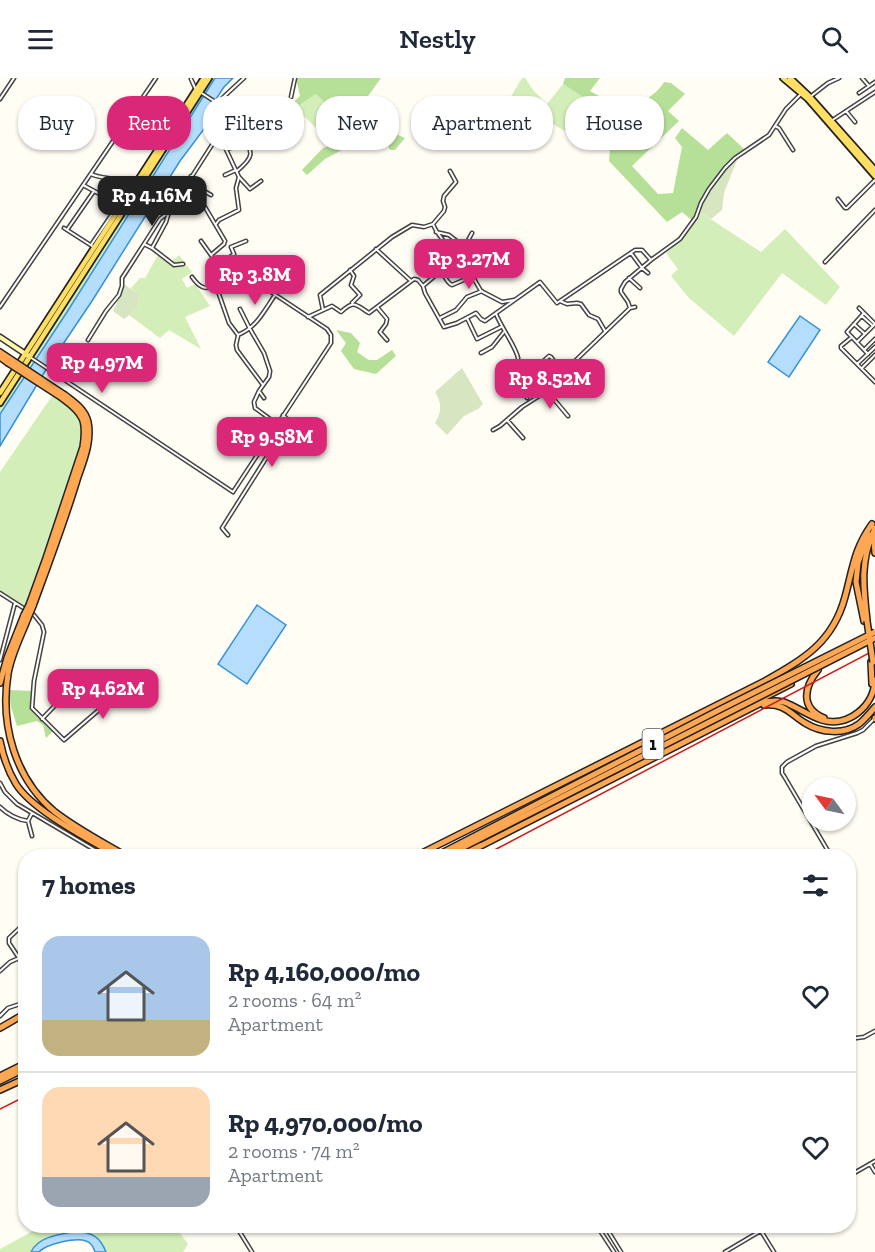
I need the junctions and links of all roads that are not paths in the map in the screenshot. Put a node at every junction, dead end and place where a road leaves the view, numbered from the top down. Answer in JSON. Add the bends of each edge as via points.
{"nodes":[{"id":1,"x":14,"y":78,"type":"edge"},
{"id":2,"x":156,"y":78,"type":"edge"},
{"id":3,"x":204,"y":78,"type":"edge"},
{"id":4,"x":209,"y":78,"type":"edge"},
{"id":5,"x":244,"y":78,"type":"edge"},
{"id":6,"x":296,"y":78,"type":"edge"},
{"id":7,"x":783,"y":78,"type":"edge"},
{"id":8,"x":790,"y":78,"type":"edge"},
{"id":9,"x":839,"y":78,"type":"edge"},
{"id":10,"x":862,"y":78,"type":"edge"},
{"id":11,"x":191,"y":79,"type":"edge"},
{"id":12,"x":875,"y":82,"type":"edge"},
{"id":13,"x":869,"y":86,"type":"junction"},
{"id":14,"x":875,"y":92,"type":"edge"},
{"id":15,"x":200,"y":93,"type":"junction"},
{"id":16,"x":802,"y":93,"type":"junction"},
{"id":17,"x":859,"y":93,"type":"dead end"},
{"id":18,"x":205,"y":96,"type":"edge"},
{"id":19,"x":225,"y":96,"type":"edge"},
{"id":20,"x":291,"y":96,"type":"edge"},
{"id":21,"x":810,"y":97,"type":"junction"},
{"id":22,"x":0,"y":99,"type":"edge"},
{"id":23,"x":846,"y":111,"type":"junction"},
{"id":24,"x":831,"y":121,"type":"junction"},
{"id":25,"x":855,"y":122,"type":"dead end"},
{"id":26,"x":776,"y":126,"type":"junction"},
{"id":27,"x":208,"y":150,"type":"edge"},
{"id":28,"x":226,"y":150,"type":"edge"},
{"id":29,"x":251,"y":150,"type":"edge"},
{"id":30,"x":794,"y":150,"type":"dead end"},
{"id":31,"x":875,"y":170,"type":"edge"},
{"id":32,"x":237,"y":171,"type":"junction"},
{"id":33,"x":450,"y":171,"type":"dead end"},
{"id":34,"x":91,"y":174,"type":"junction"},
{"id":35,"x":225,"y":174,"type":"dead end"},
{"id":36,"x":191,"y":176,"type":"junction"},
{"id":37,"x":239,"y":177,"type":"junction"},
{"id":38,"x":875,"y":178,"type":"edge"},
{"id":39,"x":261,"y":181,"type":"dead end"},
{"id":40,"x":83,"y":185,"type":"junction"},
{"id":41,"x":94,"y":191,"type":"junction"},
{"id":42,"x":129,"y":194,"type":"junction"},
{"id":43,"x":211,"y":195,"type":"dead end"},
{"id":44,"x":838,"y":199,"type":"dead end"},
{"id":45,"x":120,"y":205,"type":"junction"},
{"id":46,"x":205,"y":207,"type":"dead end"},
{"id":47,"x":875,"y":210,"type":"edge"},
{"id":48,"x":169,"y":212,"type":"junction"},
{"id":49,"x":216,"y":224,"type":"junction"},
{"id":50,"x":433,"y":224,"type":"junction"},
{"id":51,"x":436,"y":232,"type":"junction"},
{"id":52,"x":471,"y":233,"type":"dead end"},
{"id":53,"x":201,"y":241,"type":"dead end"},
{"id":54,"x":246,"y":241,"type":"dead end"},
{"id":55,"x":144,"y":244,"type":"junction"},
{"id":56,"x":92,"y":246,"type":"junction"},
{"id":57,"x":463,"y":246,"type":"junction"},
{"id":58,"x":152,"y":248,"type":"junction"},
{"id":59,"x":376,"y":249,"type":"junction"},
{"id":60,"x":631,"y":253,"type":"junction"},
{"id":61,"x":211,"y":255,"type":"junction"},
{"id":62,"x":651,"y":260,"type":"junction"},
{"id":63,"x":825,"y":262,"type":"dead end"},
{"id":64,"x":183,"y":264,"type":"dead end"},
{"id":65,"x":219,"y":266,"type":"junction"},
{"id":66,"x":642,"y":268,"type":"junction"},
{"id":67,"x":350,"y":270,"type":"junction"},
{"id":68,"x":439,"y":270,"type":"junction"},
{"id":69,"x":648,"y":273,"type":"dead end"},
{"id":70,"x":473,"y":276,"type":"junction"},
{"id":71,"x":192,"y":277,"type":"dead end"},
{"id":72,"x":629,"y":278,"type":"junction"},
{"id":73,"x":411,"y":281,"type":"junction"},
{"id":74,"x":217,"y":285,"type":"junction"},
{"id":75,"x":262,"y":286,"type":"dead end"},
{"id":76,"x":423,"y":286,"type":"junction"},
{"id":77,"x":640,"y":288,"type":"dead end"},
{"id":78,"x":482,"y":291,"type":"junction"},
{"id":79,"x":275,"y":295,"type":"junction"},
{"id":80,"x":516,"y":300,"type":"junction"},
{"id":81,"x":560,"y":301,"type":"junction"},
{"id":82,"x":351,"y":304,"type":"junction"},
{"id":83,"x":635,"y":307,"type":"dead end"},
{"id":84,"x":0,"y":308,"type":"edge"},
{"id":85,"x":377,"y":308,"type":"junction"},
{"id":86,"x":630,"y":308,"type":"junction"},
{"id":87,"x":859,"y":308,"type":"dead end"},
{"id":88,"x":240,"y":309,"type":"dead end"},
{"id":89,"x":323,"y":310,"type":"junction"},
{"id":90,"x":496,"y":314,"type":"junction"},
{"id":91,"x":863,"y":314,"type":"junction"},
{"id":92,"x":309,"y":317,"type":"junction"},
{"id":93,"x":440,"y":318,"type":"junction"},
{"id":94,"x":467,"y":318,"type":"junction"},
{"id":95,"x":854,"y":324,"type":"junction"},
{"id":96,"x":874,"y":325,"type":"edge"},
{"id":97,"x":501,"y":327,"type":"junction"},
{"id":98,"x":250,"y":329,"type":"junction"},
{"id":99,"x":504,"y":332,"type":"junction"},
{"id":100,"x":606,"y":332,"type":"junction"},
{"id":101,"x":865,"y":334,"type":"junction"},
{"id":102,"x":238,"y":335,"type":"junction"},
{"id":103,"x":0,"y":337,"type":"edge"},
{"id":104,"x":852,"y":337,"type":"junction"},
{"id":105,"x":875,"y":339,"type":"edge"},
{"id":106,"x":88,"y":340,"type":"dead end"},
{"id":107,"x":387,"y":340,"type":"dead end"},
{"id":108,"x":857,"y":342,"type":"junction"},
{"id":109,"x":875,"y":347,"type":"edge"},
{"id":110,"x":864,"y":350,"type":"junction"},
{"id":111,"x":0,"y":352,"type":"edge"},
{"id":112,"x":480,"y":353,"type":"dead end"},
{"id":113,"x":868,"y":354,"type":"junction"},
{"id":114,"x":875,"y":355,"type":"edge"},
{"id":115,"x":29,"y":356,"type":"junction"},
{"id":116,"x":0,"y":357,"type":"edge"},
{"id":117,"x":10,"y":361,"type":"junction"},
{"id":118,"x":554,"y":361,"type":"dead end"},
{"id":119,"x":857,"y":364,"type":"junction"},
{"id":120,"x":862,"y":368,"type":"junction"},
{"id":121,"x":17,"y":371,"type":"junction"},
{"id":122,"x":530,"y":371,"type":"dead end"},
{"id":123,"x":875,"y":382,"type":"edge"},
{"id":124,"x":552,"y":383,"type":"junction"},
{"id":125,"x":263,"y":385,"type":"junction"},
{"id":126,"x":547,"y":389,"type":"junction"},
{"id":127,"x":259,"y":391,"type":"junction"},
{"id":128,"x":0,"y":393,"type":"edge"},
{"id":129,"x":264,"y":398,"type":"dead end"},
{"id":130,"x":527,"y":398,"type":"dead end"},
{"id":131,"x":1,"y":400,"type":"edge"},
{"id":132,"x":283,"y":415,"type":"junction"},
{"id":133,"x":568,"y":416,"type":"dead end"},
{"id":134,"x":507,"y":420,"type":"junction"},
{"id":135,"x":277,"y":424,"type":"junction"},
{"id":136,"x":493,"y":430,"type":"dead end"},
{"id":137,"x":523,"y":438,"type":"dead end"},
{"id":138,"x":874,"y":524,"type":"edge"},
{"id":139,"x":228,"y":535,"type":"dead end"},
{"id":140,"x":875,"y":535,"type":"edge"},
{"id":141,"x":875,"y":554,"type":"edge"},
{"id":142,"x":0,"y":593,"type":"edge"},
{"id":143,"x":15,"y":603,"type":"junction"},
{"id":144,"x":29,"y":611,"type":"junction"},
{"id":145,"x":875,"y":631,"type":"edge"},
{"id":146,"x":875,"y":639,"type":"edge"},
{"id":147,"x":1,"y":652,"type":"edge"},
{"id":148,"x":0,"y":660,"type":"edge"},
{"id":149,"x":872,"y":662,"type":"junction"},
{"id":150,"x":818,"y":670,"type":"junction"},
{"id":151,"x":875,"y":680,"type":"edge"},
{"id":152,"x":0,"y":683,"type":"edge"},
{"id":153,"x":129,"y":684,"type":"dead end"},
{"id":154,"x":79,"y":696,"type":"dead end"},
{"id":155,"x":875,"y":706,"type":"edge"},
{"id":156,"x":753,"y":707,"type":"junction"},
{"id":157,"x":42,"y":719,"type":"junction"},
{"id":158,"x":875,"y":719,"type":"edge"},
{"id":159,"x":0,"y":741,"type":"edge"},
{"id":160,"x":0,"y":783,"type":"edge"},
{"id":161,"x":0,"y":807,"type":"edge"},
{"id":162,"x":32,"y":813,"type":"junction"},
{"id":163,"x":28,"y":821,"type":"junction"},
{"id":164,"x":32,"y":836,"type":"dead end"},
{"id":165,"x":93,"y":849,"type":"edge"},
{"id":166,"x":106,"y":849,"type":"edge"},
{"id":167,"x":114,"y":849,"type":"edge"},
{"id":168,"x":430,"y":849,"type":"edge"},
{"id":169,"x":445,"y":849,"type":"edge"},
{"id":170,"x":449,"y":849,"type":"edge"},
{"id":171,"x":460,"y":849,"type":"edge"},
{"id":172,"x":467,"y":849,"type":"edge"},
{"id":173,"x":475,"y":849,"type":"edge"},
{"id":174,"x":827,"y":849,"type":"edge"},
{"id":175,"x":18,"y":930,"type":"edge"},
{"id":176,"x":18,"y":956,"type":"edge"},
{"id":177,"x":18,"y":958,"type":"edge"},
{"id":178,"x":0,"y":971,"type":"edge"},
{"id":179,"x":18,"y":1005,"type":"edge"},
{"id":180,"x":0,"y":1016,"type":"edge"},
{"id":181,"x":18,"y":1018,"type":"edge"},
{"id":182,"x":0,"y":1028,"type":"edge"},
{"id":183,"x":875,"y":1031,"type":"edge"},
{"id":184,"x":856,"y":1039,"type":"edge"},
{"id":185,"x":18,"y":1066,"type":"edge"},
{"id":186,"x":18,"y":1073,"type":"edge"},
{"id":187,"x":0,"y":1075,"type":"edge"},
{"id":188,"x":0,"y":1082,"type":"edge"},
{"id":189,"x":18,"y":1082,"type":"edge"},
{"id":190,"x":0,"y":1090,"type":"edge"},
{"id":191,"x":875,"y":1161,"type":"edge"},
{"id":192,"x":870,"y":1163,"type":"junction"},
{"id":193,"x":856,"y":1172,"type":"edge"},
{"id":194,"x":875,"y":1172,"type":"edge"},
{"id":195,"x":240,"y":1233,"type":"edge"},
{"id":196,"x":602,"y":1233,"type":"edge"},
{"id":197,"x":609,"y":1233,"type":"edge"},
{"id":198,"x":758,"y":1233,"type":"edge"},
{"id":199,"x":762,"y":1233,"type":"edge"},
{"id":200,"x":252,"y":1252,"type":"edge"},
{"id":201,"x":614,"y":1252,"type":"edge"},
{"id":202,"x":621,"y":1252,"type":"edge"},
{"id":203,"x":725,"y":1252,"type":"edge"},
{"id":204,"x":774,"y":1252,"type":"edge"}],
"edges":[{"from":1,"to":22,"type":"street"},
{"from":2,"to":34,"type":"street"},
{"from":3,"to":15,"type":"main road"},
{"from":4,"to":15,"type":"main road"},
{"from":5,"to":19,"type":"street"},
{"from":6,"to":20,"type":"street"},
{"from":7,"to":16,"type":"main road"},
{"from":8,"to":21,"type":"main road"},
{"from":9,"to":21,"type":"street"},
{"from":10,"to":13,"type":"street"},
{"from":11,"to":15,"type":"street"},
{"from":12,"to":13,"type":"street"},
{"from":13,"to":17,"type":"street"},
{"from":14,"to":23,"type":"street"},
{"from":15,"to":18,"type":"street"},
{"from":15,"to":42,"type":"main road"},
{"from":15,"to":115,"type":"main road"},
{"from":16,"to":26,"type":"street"},
{"from":16,"to":38,"type":"main road"},
{"from":21,"to":24,"type":"main road"},
{"from":23,"to":24,"type":"street"},
{"from":23,"to":25,"type":"street"},
{"from":24,"to":31,"type":"main road"},
{"from":26,"to":30,"type":"street"},
{"from":26,"to":62,"type":"street","via":[[725,168],[685,233]]},
{"from":27,"to":36,"type":"street"},
{"from":28,"to":32,"type":"street"},
{"from":29,"to":32,"type":"street","via":[[247,162]]},
{"from":32,"to":35,"type":"street"},
{"from":32,"to":37,"type":"street"},
{"from":33,"to":50,"type":"street","via":[[456,182],[444,196],[443,213]]},
{"from":34,"to":40,"type":"street"},
{"from":34,"to":42,"type":"street","via":[[118,179],[122,192]]},
{"from":36,"to":43,"type":"street"},
{"from":36,"to":48,"type":"street"},
{"from":37,"to":39,"type":"street","via":[[250,189]]},
{"from":37,"to":49,"type":"street","via":[[239,210]]},
{"from":38,"to":44,"type":"street","via":[[847,208]]},
{"from":40,"to":41,"type":"street"},
{"from":40,"to":84,"type":"street"},
{"from":41,"to":45,"type":"street"},
{"from":41,"to":56,"type":"street","via":[[66,229]]},
{"from":42,"to":45,"type":"main road"},
{"from":45,"to":56,"type":"main road"},
{"from":46,"to":49,"type":"street"},
{"from":47,"to":63,"type":"street"},
{"from":48,"to":55,"type":"street"},
{"from":48,"to":58,"type":"street"},
{"from":49,"to":61,"type":"street","via":[[225,242]]},
{"from":50,"to":51,"type":"street"},
{"from":50,"to":59,"type":"street","via":[[411,225]]},
{"from":51,"to":57,"type":"street","via":[[449,235]]},
{"from":51,"to":68,"type":"street","via":[[452,255]]},
{"from":52,"to":57,"type":"street"},
{"from":53,"to":61,"type":"street"},
{"from":54,"to":65,"type":"street","via":[[231,248],[234,254]]},
{"from":55,"to":58,"type":"street"},
{"from":55,"to":106,"type":"street","via":[[122,278],[119,295]]},
{"from":56,"to":115,"type":"main road"},
{"from":57,"to":70,"type":"street","via":[[462,258]]},
{"from":58,"to":64,"type":"street","via":[[174,265]]},
{"from":59,"to":67,"type":"street"},
{"from":59,"to":73,"type":"street"},
{"from":60,"to":62,"type":"street","via":[[642,250]]},
{"from":60,"to":66,"type":"street"},
{"from":60,"to":81,"type":"street"},
{"from":61,"to":65,"type":"street"},
{"from":62,"to":66,"type":"street"},
{"from":65,"to":74,"type":"street","via":[[213,275]]},
{"from":66,"to":69,"type":"street"},
{"from":66,"to":72,"type":"street"},
{"from":67,"to":82,"type":"street","via":[[354,276],[351,285],[360,295]]},
{"from":67,"to":89,"type":"street","via":[[320,295]]},
{"from":68,"to":70,"type":"street","via":[[452,285]]},
{"from":68,"to":76,"type":"street"},
{"from":70,"to":78,"type":"street"},
{"from":71,"to":74,"type":"street","via":[[206,288]]},
{"from":72,"to":77,"type":"street"},
{"from":72,"to":86,"type":"street","via":[[621,289]]},
{"from":73,"to":76,"type":"street","via":[[418,280]]},
{"from":73,"to":85,"type":"street"},
{"from":74,"to":102,"type":"street","via":[[229,323]]},
{"from":75,"to":79,"type":"street"},
{"from":76,"to":93,"type":"street"},
{"from":78,"to":80,"type":"street","via":[[502,302]]},
{"from":78,"to":93,"type":"street","via":[[467,297],[456,310]]},
{"from":79,"to":92,"type":"street"},
{"from":79,"to":98,"type":"street"},
{"from":80,"to":81,"type":"street","via":[[540,282],[555,303]]},
{"from":80,"to":90,"type":"street"},
{"from":81,"to":100,"type":"street","via":[[581,304]]},
{"from":82,"to":85,"type":"street","via":[[369,314]]},
{"from":82,"to":89,"type":"street","via":[[341,312],[333,306]]},
{"from":83,"to":86,"type":"street"},
{"from":85,"to":107,"type":"street","via":[[387,319],[380,332]]},
{"from":86,"to":100,"type":"street"},
{"from":87,"to":91,"type":"street"},
{"from":88,"to":98,"type":"street"},
{"from":89,"to":92,"type":"street"},
{"from":90,"to":94,"type":"street","via":[[485,321],[476,313]]},
{"from":90,"to":97,"type":"street"},
{"from":91,"to":95,"type":"street"},
{"from":91,"to":96,"type":"street"},
{"from":92,"to":132,"type":"street","via":[[329,331],[331,343]]},
{"from":93,"to":94,"type":"street","via":[[445,327]]},
{"from":94,"to":97,"type":"street","via":[[477,339]]},
{"from":95,"to":101,"type":"street"},
{"from":95,"to":104,"type":"street","via":[[847,332]]},
{"from":96,"to":101,"type":"street"},
{"from":97,"to":99,"type":"street"},
{"from":98,"to":102,"type":"street"},
{"from":98,"to":125,"type":"street","via":[[270,371]]},
{"from":99,"to":112,"type":"street","via":[[492,347]]},
{"from":99,"to":130,"type":"street","via":[[517,355],[519,384]]},
{"from":100,"to":124,"type":"street"},
{"from":101,"to":108,"type":"street"},
{"from":102,"to":125,"type":"street","via":[[237,350]]},
{"from":103,"to":115,"type":"main road"},
{"from":104,"to":108,"type":"street"},
{"from":104,"to":119,"type":"street","via":[[840,347]]},
{"from":105,"to":110,"type":"street"},
{"from":108,"to":110,"type":"street"},
{"from":109,"to":113,"type":"street"},
{"from":110,"to":113,"type":"street"},
{"from":111,"to":117,"type":"highway"},
{"from":113,"to":119,"type":"street"},
{"from":114,"to":120,"type":"street"},
{"from":115,"to":121,"type":"main road"},
{"from":115,"to":135,"type":"street","via":[[233,492]]},
{"from":116,"to":117,"type":"highway"},
{"from":117,"to":144,"type":"highway","bridge":true,"via":[[64,397],[81,416],[85,436]]},
{"from":118,"to":124,"type":"street","via":[[549,356],[539,365]]},
{"from":119,"to":120,"type":"street"},
{"from":120,"to":123,"type":"street"},
{"from":121,"to":128,"type":"main road"},
{"from":121,"to":131,"type":"main road"},
{"from":122,"to":126,"type":"street"},
{"from":124,"to":126,"type":"street"},
{"from":125,"to":127,"type":"street"},
{"from":126,"to":133,"type":"street"},
{"from":126,"to":134,"type":"street"},
{"from":127,"to":129,"type":"street"},
{"from":127,"to":135,"type":"street","via":[[255,408]]},
{"from":132,"to":135,"type":"street"},
{"from":132,"to":139,"type":"street","via":[[287,426],[222,528]]},
{"from":134,"to":136,"type":"street"},
{"from":134,"to":137,"type":"street"},
{"from":138,"to":149,"type":"highway","bridge":true,"via":[[858,563],[856,582]]},
{"from":138,"to":168,"type":"highway","via":[[854,559],[839,615],[823,641],[810,653],[765,681]]},
{"from":140,"to":141,"type":"highway"},
{"from":142,"to":143,"type":"street"},
{"from":143,"to":144,"type":"street"},
{"from":143,"to":147,"type":"street"},
{"from":144,"to":152,"type":"highway"},
{"from":144,"to":157,"type":"street","via":[[44,632],[32,708]]},
{"from":144,"to":167,"type":"highway","via":[[11,659],[5,695],[5,715],[15,756],[31,786],[51,808]]},
{"from":145,"to":169,"type":"highway","number":"1"},
{"from":145,"to":170,"type":"highway","number":"1","bridge":true},
{"from":146,"to":150,"type":"highway","number":"1"},
{"from":146,"to":171,"type":"highway","number":"1","bridge":true},
{"from":147,"to":148,"type":"street"},
{"from":149,"to":150,"type":"highway","via":[[872,681],[866,699],[856,711],[838,718],[819,715],[807,700],[807,688]]},
{"from":149,"to":151,"type":"highway"},
{"from":150,"to":172,"type":"highway","number":"1"},
{"from":151,"to":156,"type":"highway","via":[[866,705],[842,720],[825,721],[784,702],[768,701]]},
{"from":153,"to":157,"type":"street","via":[[64,740]]},
{"from":154,"to":157,"type":"street","via":[[74,689]]},
{"from":155,"to":156,"type":"highway","via":[[856,726],[833,731],[810,726],[777,705]]},
{"from":156,"to":173,"type":"highway"},
{"from":158,"to":174,"type":"street","via":[[863,730],[816,746],[782,767]]},
{"from":159,"to":166,"type":"highway","via":[[8,768],[25,795]]},
{"from":160,"to":162,"type":"street","via":[[10,797]]},
{"from":161,"to":163,"type":"street"},
{"from":162,"to":163,"type":"street"},
{"from":162,"to":165,"type":"street"},
{"from":163,"to":164,"type":"street"},
{"from":175,"to":176,"type":"street","via":[[9,943]]},
{"from":177,"to":178,"type":"street"},
{"from":179,"to":180,"type":"street"},
{"from":181,"to":182,"type":"highway"},
{"from":183,"to":184,"type":"street"},
{"from":185,"to":187,"type":"highway"},
{"from":186,"to":188,"type":"highway"},
{"from":189,"to":190,"type":"highway"},
{"from":191,"to":192,"type":"street"},
{"from":192,"to":193,"type":"street"},
{"from":192,"to":194,"type":"street"},
{"from":195,"to":200,"type":"street"},
{"from":196,"to":201,"type":"street"},
{"from":197,"to":202,"type":"street"},
{"from":198,"to":203,"type":"street"},
{"from":199,"to":204,"type":"street"}]}
